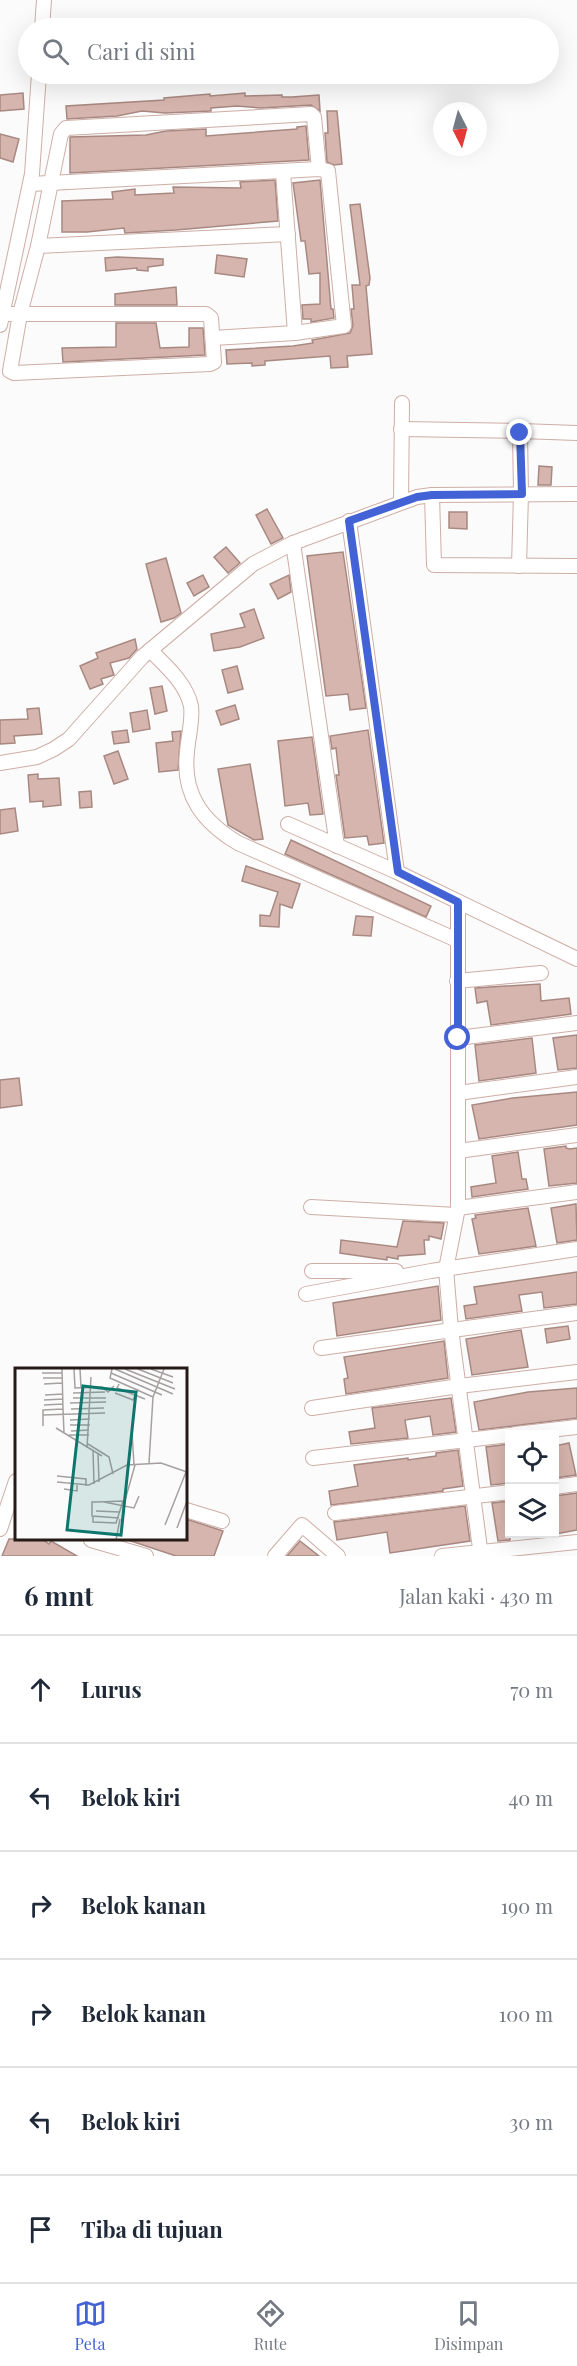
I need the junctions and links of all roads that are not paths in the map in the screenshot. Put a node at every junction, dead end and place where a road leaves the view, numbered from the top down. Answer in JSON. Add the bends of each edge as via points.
{"nodes":[{"id":1,"x":44,"y":0,"type":"edge"},
{"id":2,"x":43,"y":18,"type":"edge"},
{"id":3,"x":38,"y":84,"type":"edge"},
{"id":4,"x":319,"y":169,"type":"junction"},
{"id":5,"x":283,"y":172,"type":"junction"},
{"id":6,"x":30,"y":184,"type":"junction"},
{"id":7,"x":51,"y":185,"type":"junction"},
{"id":8,"x":288,"y":234,"type":"junction"},
{"id":9,"x":38,"y":246,"type":"junction"},
{"id":10,"x":20,"y":315,"type":"junction"},
{"id":11,"x":1,"y":318,"type":"edge"},
{"id":12,"x":295,"y":333,"type":"junction"},
{"id":13,"x":213,"y":338,"type":"junction"},
{"id":14,"x":402,"y":403,"type":"dead end"},
{"id":15,"x":401,"y":429,"type":"junction"},
{"id":16,"x":521,"y":431,"type":"junction"},
{"id":17,"x":577,"y":433,"type":"edge"},
{"id":18,"x":522,"y":494,"type":"junction"},
{"id":19,"x":577,"y":494,"type":"edge"},
{"id":20,"x":432,"y":495,"type":"junction"},
{"id":21,"x":401,"y":502,"type":"junction"},
{"id":22,"x":349,"y":521,"type":"junction"},
{"id":23,"x":293,"y":543,"type":"junction"},
{"id":24,"x":519,"y":566,"type":"junction"},
{"id":25,"x":577,"y":566,"type":"edge"},
{"id":26,"x":150,"y":650,"type":"junction"},
{"id":27,"x":0,"y":763,"type":"edge"},
{"id":28,"x":288,"y":824,"type":"dead end"},
{"id":29,"x":337,"y":846,"type":"junction"},
{"id":30,"x":398,"y":872,"type":"junction"},
{"id":31,"x":458,"y":902,"type":"junction"},
{"id":32,"x":457,"y":940,"type":"junction"},
{"id":33,"x":577,"y":959,"type":"edge"},
{"id":34,"x":540,"y":973,"type":"dead end"},
{"id":35,"x":457,"y":981,"type":"junction"},
{"id":36,"x":577,"y":1023,"type":"edge"},
{"id":37,"x":458,"y":1038,"type":"junction"},
{"id":38,"x":577,"y":1077,"type":"edge"},
{"id":39,"x":458,"y":1093,"type":"junction"},
{"id":40,"x":577,"y":1135,"type":"edge"},
{"id":41,"x":458,"y":1151,"type":"junction"},
{"id":42,"x":577,"y":1192,"type":"edge"},
{"id":43,"x":311,"y":1207,"type":"dead end"},
{"id":44,"x":457,"y":1212,"type":"junction"},
{"id":45,"x":577,"y":1250,"type":"edge"},
{"id":46,"x":446,"y":1269,"type":"junction"},
{"id":47,"x":312,"y":1271,"type":"dead end"},
{"id":48,"x":431,"y":1271,"type":"junction"},
{"id":49,"x":306,"y":1293,"type":"dead end"},
{"id":50,"x":577,"y":1313,"type":"edge"},
{"id":51,"x":451,"y":1329,"type":"junction"},
{"id":52,"x":321,"y":1348,"type":"dead end"},
{"id":53,"x":577,"y":1372,"type":"edge"},
{"id":54,"x":459,"y":1386,"type":"junction"},
{"id":55,"x":312,"y":1408,"type":"dead end"},
{"id":56,"x":577,"y":1427,"type":"edge"},
{"id":57,"x":550,"y":1430,"type":"edge"},
{"id":58,"x":505,"y":1436,"type":"edge"},
{"id":59,"x":466,"y":1441,"type":"junction"},
{"id":60,"x":313,"y":1458,"type":"dead end"},
{"id":61,"x":577,"y":1484,"type":"edge"},
{"id":62,"x":15,"y":1485,"type":"edge"},
{"id":63,"x":559,"y":1486,"type":"edge"},
{"id":64,"x":505,"y":1493,"type":"edge"},
{"id":65,"x":473,"y":1496,"type":"junction"},
{"id":66,"x":188,"y":1511,"type":"edge"},
{"id":67,"x":335,"y":1513,"type":"dead end"},
{"id":68,"x":7,"y":1514,"type":"edge"},
{"id":69,"x":222,"y":1521,"type":"dead end"},
{"id":70,"x":0,"y":1529,"type":"edge"},
{"id":71,"x":97,"y":1541,"type":"edge"},
{"id":72,"x":577,"y":1542,"type":"edge"},
{"id":73,"x":536,"y":1551,"type":"edge"},
{"id":74,"x":481,"y":1553,"type":"edge"},
{"id":75,"x":146,"y":1556,"type":"edge"},
{"id":76,"x":275,"y":1556,"type":"edge"},
{"id":77,"x":338,"y":1556,"type":"edge"},
{"id":78,"x":442,"y":1556,"type":"edge"}],
"edges":[{"from":1,"to":2,"type":"street"},
{"from":3,"to":6,"type":"street"},
{"from":4,"to":5,"type":"street"},
{"from":4,"to":7,"type":"street","via":[[315,117],[311,114],[82,126],[63,130]]},
{"from":4,"to":12,"type":"street","via":[[330,173],[345,323],[342,327]]},
{"from":5,"to":7,"type":"street"},
{"from":5,"to":8,"type":"street"},
{"from":6,"to":7,"type":"street"},
{"from":6,"to":11,"type":"street"},
{"from":7,"to":9,"type":"street"},
{"from":8,"to":9,"type":"street"},
{"from":8,"to":12,"type":"street"},
{"from":9,"to":10,"type":"street"},
{"from":10,"to":11,"type":"street"},
{"from":10,"to":13,"type":"street","via":[[203,314],[211,318]]},
{"from":10,"to":13,"type":"street","via":[[10,369],[14,373],[210,364],[215,359]]},
{"from":12,"to":13,"type":"street"},
{"from":14,"to":15,"type":"street"},
{"from":15,"to":16,"type":"street"},
{"from":15,"to":21,"type":"street"},
{"from":16,"to":17,"type":"street"},
{"from":16,"to":18,"type":"street"},
{"from":18,"to":19,"type":"street"},
{"from":18,"to":20,"type":"street"},
{"from":18,"to":24,"type":"street"},
{"from":20,"to":21,"type":"street"},
{"from":20,"to":24,"type":"street","via":[[434,565]]},
{"from":21,"to":22,"type":"street"},
{"from":22,"to":23,"type":"street"},
{"from":22,"to":30,"type":"street"},
{"from":23,"to":26,"type":"street","via":[[235,578]]},
{"from":23,"to":29,"type":"street"},
{"from":24,"to":25,"type":"street"},
{"from":26,"to":27,"type":"street","via":[[69,739],[37,757]]},
{"from":26,"to":32,"type":"street","via":[[188,696],[188,780],[193,798],[210,824],[238,843]]},
{"from":28,"to":29,"type":"street"},
{"from":29,"to":30,"type":"street"},
{"from":30,"to":31,"type":"street"},
{"from":31,"to":32,"type":"street"},
{"from":31,"to":33,"type":"street"},
{"from":32,"to":35,"type":"street"},
{"from":34,"to":35,"type":"street"},
{"from":35,"to":37,"type":"street"},
{"from":36,"to":37,"type":"street"},
{"from":37,"to":39,"type":"street"},
{"from":38,"to":39,"type":"street"},
{"from":39,"to":41,"type":"street"},
{"from":40,"to":41,"type":"street"},
{"from":41,"to":44,"type":"street"},
{"from":42,"to":44,"type":"street"},
{"from":43,"to":44,"type":"street"},
{"from":44,"to":46,"type":"street"},
{"from":45,"to":46,"type":"street"},
{"from":46,"to":48,"type":"street"},
{"from":46,"to":51,"type":"street"},
{"from":47,"to":48,"type":"street"},
{"from":48,"to":49,"type":"street"},
{"from":50,"to":51,"type":"street"},
{"from":51,"to":52,"type":"street"},
{"from":51,"to":54,"type":"street"},
{"from":53,"to":54,"type":"street"},
{"from":54,"to":55,"type":"street"},
{"from":54,"to":59,"type":"street"},
{"from":56,"to":57,"type":"street"},
{"from":58,"to":59,"type":"street"},
{"from":59,"to":60,"type":"street"},
{"from":59,"to":65,"type":"street"},
{"from":61,"to":63,"type":"street"},
{"from":62,"to":68,"type":"street"},
{"from":64,"to":65,"type":"street"},
{"from":65,"to":67,"type":"street"},
{"from":65,"to":74,"type":"street"},
{"from":66,"to":69,"type":"street"},
{"from":68,"to":70,"type":"street"},
{"from":71,"to":75,"type":"street"},
{"from":72,"to":73,"type":"street"},
{"from":73,"to":74,"type":"street"},
{"from":74,"to":78,"type":"street"},
{"from":76,"to":77,"type":"street","via":[[302,1525]]}]}
